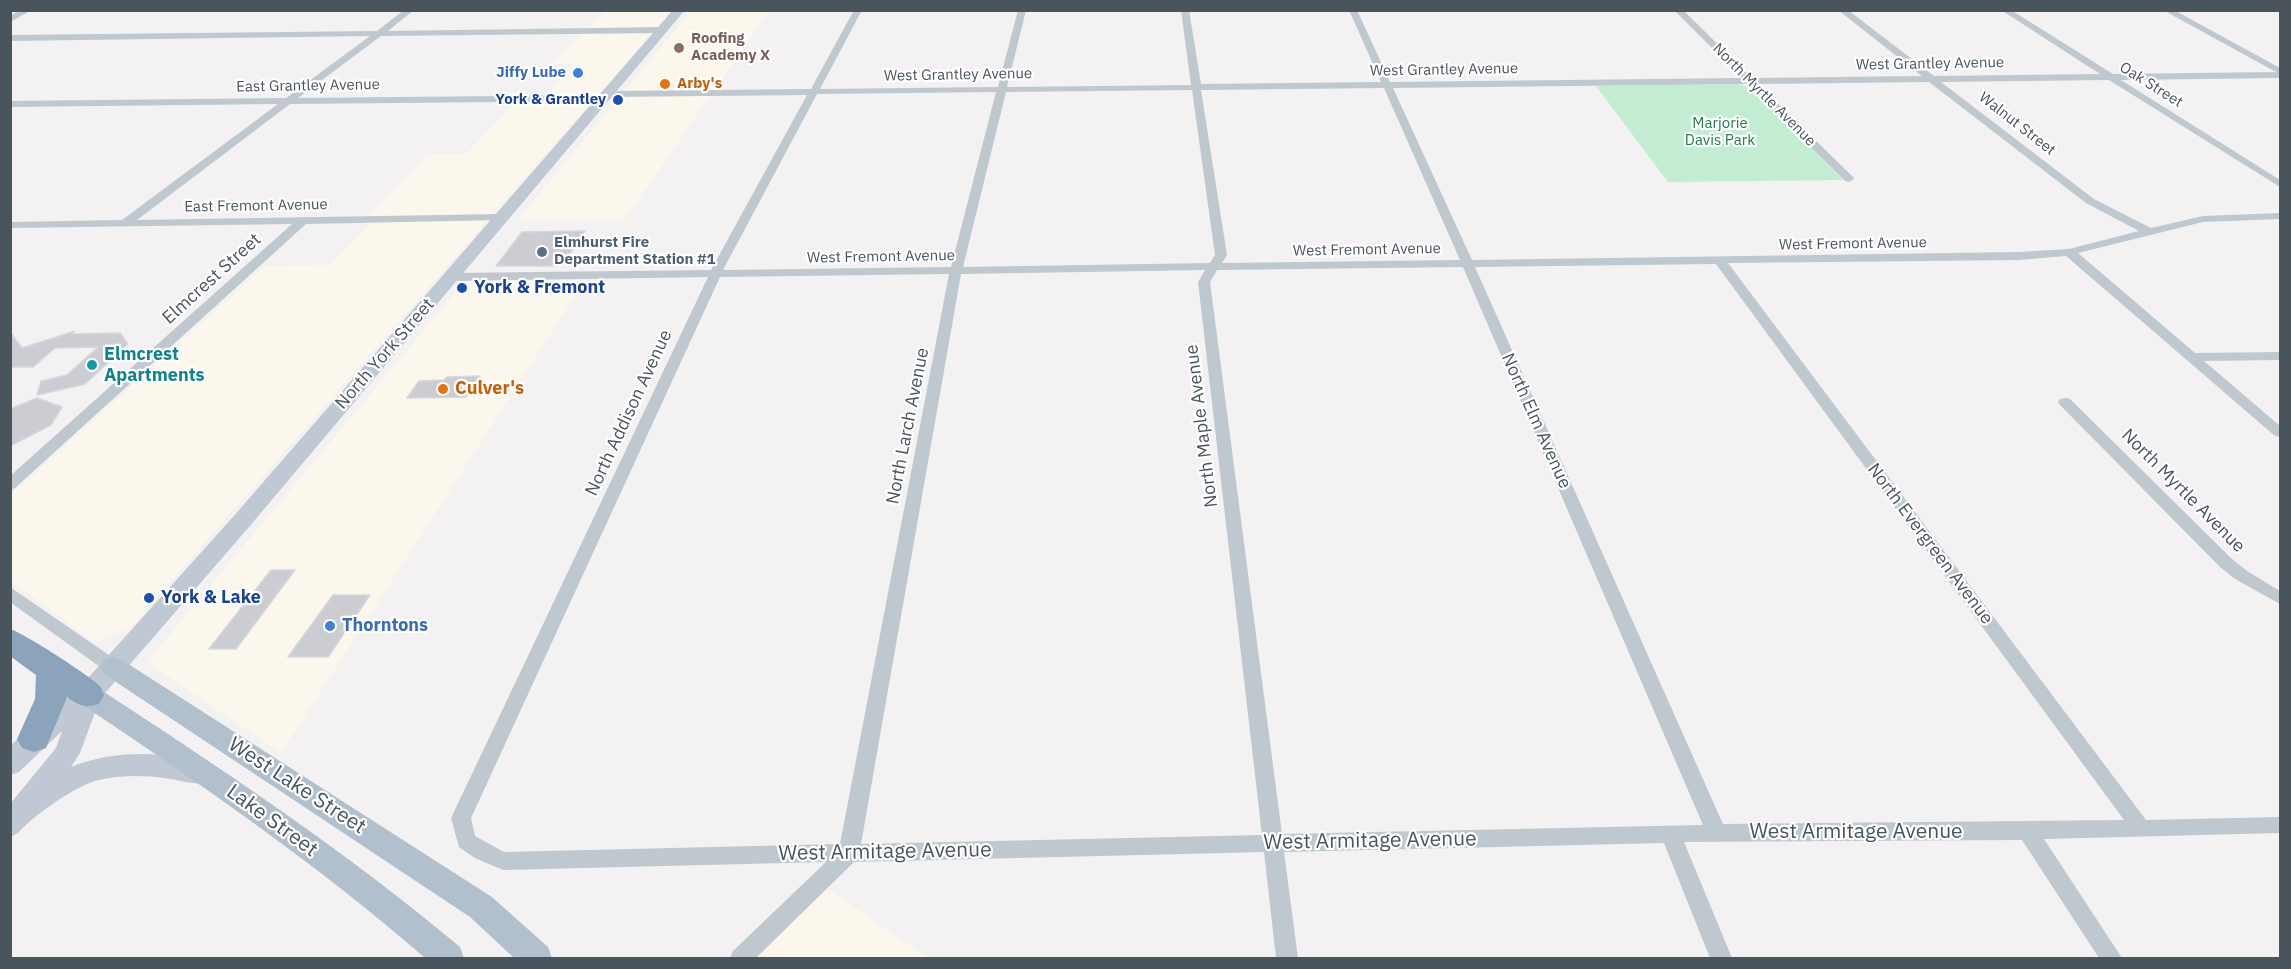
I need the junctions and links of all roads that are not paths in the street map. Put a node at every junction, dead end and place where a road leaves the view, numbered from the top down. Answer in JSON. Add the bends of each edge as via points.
{"nodes":[{"id":1,"x":28,"y":10,"type":"edge"},
{"id":2,"x":410,"y":10,"type":"edge"},
{"id":3,"x":680,"y":10,"type":"edge"},
{"id":4,"x":858,"y":10,"type":"edge"},
{"id":5,"x":1022,"y":10,"type":"edge"},
{"id":6,"x":1185,"y":10,"type":"edge"},
{"id":7,"x":1353,"y":10,"type":"edge"},
{"id":8,"x":1678,"y":10,"type":"edge"},
{"id":9,"x":1842,"y":10,"type":"edge"},
{"id":10,"x":2005,"y":10,"type":"edge"},
{"id":11,"x":2168,"y":10,"type":"edge"},
{"id":12,"x":10,"y":20,"type":"edge"},
{"id":13,"x":663,"y":30,"type":"junction"},
{"id":14,"x":379,"y":34,"type":"junction"},
{"id":15,"x":10,"y":38,"type":"edge"},
{"id":16,"x":2280,"y":73,"type":"edge"},
{"id":17,"x":2111,"y":78,"type":"junction"},
{"id":18,"x":1932,"y":79,"type":"junction"},
{"id":19,"x":1751,"y":82,"type":"junction"},
{"id":20,"x":1387,"y":85,"type":"junction"},
{"id":21,"x":1196,"y":88,"type":"junction"},
{"id":22,"x":1002,"y":90,"type":"junction"},
{"id":23,"x":813,"y":92,"type":"junction"},
{"id":24,"x":607,"y":96,"type":"junction"},
{"id":25,"x":289,"y":101,"type":"junction"},
{"id":26,"x":10,"y":104,"type":"edge"},
{"id":27,"x":1849,"y":179,"type":"dead end"},
{"id":28,"x":2280,"y":184,"type":"edge"},
{"id":29,"x":2280,"y":216,"type":"edge"},
{"id":30,"x":502,"y":218,"type":"junction"},
{"id":31,"x":303,"y":220,"type":"junction"},
{"id":32,"x":125,"y":223,"type":"junction"},
{"id":33,"x":10,"y":225,"type":"edge"},
{"id":34,"x":2149,"y":232,"type":"junction"},
{"id":35,"x":2069,"y":252,"type":"junction"},
{"id":36,"x":1720,"y":261,"type":"junction"},
{"id":37,"x":1468,"y":264,"type":"junction"},
{"id":38,"x":1213,"y":268,"type":"junction"},
{"id":39,"x":956,"y":271,"type":"junction"},
{"id":40,"x":715,"y":274,"type":"junction"},
{"id":41,"x":450,"y":277,"type":"junction"},
{"id":42,"x":2280,"y":356,"type":"edge"},
{"id":43,"x":2192,"y":357,"type":"junction"},
{"id":44,"x":2065,"y":402,"type":"dead end"},
{"id":45,"x":2280,"y":433,"type":"edge"},
{"id":46,"x":10,"y":484,"type":"edge"},
{"id":47,"x":10,"y":593,"type":"edge"},
{"id":48,"x":2280,"y":598,"type":"edge"},
{"id":49,"x":10,"y":640,"type":"edge"},
{"id":50,"x":112,"y":667,"type":"junction"},
{"id":51,"x":52,"y":669,"type":"junction"},
{"id":52,"x":88,"y":695,"type":"junction"},
{"id":53,"x":34,"y":739,"type":"junction"},
{"id":54,"x":10,"y":764,"type":"edge"},
{"id":55,"x":209,"y":775,"type":"junction"},
{"id":56,"x":16,"y":819,"type":"edge"},
{"id":57,"x":2280,"y":825,"type":"edge"},
{"id":58,"x":2141,"y":828,"type":"junction"},
{"id":59,"x":2027,"y":831,"type":"junction"},
{"id":60,"x":1717,"y":833,"type":"junction"},
{"id":61,"x":1671,"y":836,"type":"junction"},
{"id":62,"x":466,"y":840,"type":"joint"},
{"id":63,"x":1272,"y":843,"type":"junction"},
{"id":64,"x":849,"y":853,"type":"junction"},
{"id":65,"x":448,"y":958,"type":"edge"},
{"id":66,"x":536,"y":958,"type":"edge"},
{"id":67,"x":741,"y":958,"type":"edge"},
{"id":68,"x":1287,"y":958,"type":"edge"},
{"id":69,"x":1721,"y":958,"type":"edge"},
{"id":70,"x":2111,"y":958,"type":"edge"}],
"edges":[{"from":1,"to":12,"type":"street"},
{"from":2,"to":14,"type":"street"},
{"from":3,"to":13,"type":"main road","name":"North York Street"},
{"from":4,"to":23,"type":"street","name":"North Addison Avenue"},
{"from":5,"to":22,"type":"street","name":"North Larch Avenue"},
{"from":6,"to":21,"type":"street","name":"North Maple Avenue"},
{"from":7,"to":20,"type":"street","name":"North Elm Avenue"},
{"from":8,"to":19,"type":"street","name":"North Myrtle Avenue"},
{"from":9,"to":18,"type":"street","name":"Walnut Street"},
{"from":10,"to":17,"type":"street","name":"Oak Street"},
{"from":11,"to":16,"type":"street"},
{"from":13,"to":14,"type":"street"},
{"from":13,"to":24,"type":"main road","name":"North York Street"},
{"from":14,"to":15,"type":"street"},
{"from":14,"to":25,"type":"street"},
{"from":16,"to":17,"type":"street","name":"West Grantley Avenue"},
{"from":17,"to":18,"type":"street","name":"West Grantley Avenue"},
{"from":17,"to":28,"type":"street","name":"Oak Street"},
{"from":18,"to":19,"type":"street","name":"West Grantley Avenue"},
{"from":18,"to":34,"type":"street","name":"Walnut Street","via":[[2090,201]]},
{"from":19,"to":20,"type":"street","name":"West Grantley Avenue"},
{"from":19,"to":27,"type":"street","name":"North Myrtle Avenue"},
{"from":20,"to":21,"type":"street","name":"West Grantley Avenue"},
{"from":20,"to":37,"type":"street","name":"North Elm Avenue"},
{"from":21,"to":22,"type":"street","name":"West Grantley Avenue"},
{"from":21,"to":38,"type":"street","name":"North Maple Avenue","via":[[1221,255]]},
{"from":22,"to":23,"type":"street","name":"West Grantley Avenue"},
{"from":22,"to":39,"type":"street","name":"North Larch Avenue"},
{"from":23,"to":24,"type":"street","name":"West Grantley Avenue"},
{"from":23,"to":40,"type":"street","name":"North Addison Avenue"},
{"from":24,"to":25,"type":"street","name":"East Grantley Avenue"},
{"from":24,"to":30,"type":"main road","name":"North York Street"},
{"from":25,"to":26,"type":"street","name":"East Grantley Avenue"},
{"from":25,"to":32,"type":"street"},
{"from":29,"to":34,"type":"street","name":"West Fremont Avenue","via":[[2203,219]]},
{"from":30,"to":31,"type":"street","name":"East Fremont Avenue"},
{"from":30,"to":41,"type":"main road","name":"North York Street"},
{"from":31,"to":32,"type":"street","name":"East Fremont Avenue"},
{"from":31,"to":46,"type":"street","name":"Elmcrest Street"},
{"from":32,"to":33,"type":"street","name":"East Fremont Avenue"},
{"from":34,"to":35,"type":"street","name":"West Fremont Avenue"},
{"from":35,"to":36,"type":"street","name":"West Fremont Avenue"},
{"from":35,"to":43,"type":"street"},
{"from":36,"to":37,"type":"street","name":"West Fremont Avenue"},
{"from":36,"to":58,"type":"street","name":"North Evergreen Avenue"},
{"from":37,"to":38,"type":"street","name":"West Fremont Avenue"},
{"from":37,"to":60,"type":"street","name":"North Elm Avenue"},
{"from":38,"to":39,"type":"street","name":"West Fremont Avenue"},
{"from":38,"to":63,"type":"street","name":"North Maple Avenue","via":[[1204,282]]},
{"from":39,"to":40,"type":"street","name":"West Fremont Avenue"},
{"from":39,"to":64,"type":"street","name":"North Larch Avenue"},
{"from":40,"to":41,"type":"street","name":"West Fremont Avenue"},
{"from":40,"to":62,"type":"street","name":"North Addison Avenue","via":[[461,818]]},
{"from":41,"to":50,"type":"main road","name":"North York Street"},
{"from":42,"to":43,"type":"street"},
{"from":43,"to":45,"type":"street"},
{"from":44,"to":48,"type":"street","name":"North Myrtle Avenue","via":[[2226,563]]},
{"from":47,"to":50,"type":"street"},
{"from":49,"to":51,"type":"highway"},
{"from":50,"to":52,"type":"main road","name":"North York Street"},
{"from":50,"to":66,"type":"main road","name":"West Lake Street","via":[[481,907]]},
{"from":51,"to":52,"type":"highway"},
{"from":51,"to":53,"type":"highway","via":[[51,699]]},
{"from":52,"to":53,"type":"main road","name":"North York Street"},
{"from":52,"to":55,"type":"main road","name":"Lake Street"},
{"from":52,"to":56,"type":"main road","name":"North York Street","via":[[67,753]]},
{"from":53,"to":54,"type":"main road","name":"North York Street"},
{"from":55,"to":56,"type":"main road","via":[[134,765],[96,769],[64,784]]},
{"from":55,"to":65,"type":"main road","name":"Lake Street","via":[[382,901]]},
{"from":57,"to":58,"type":"street","name":"West Armitage Avenue"},
{"from":58,"to":59,"type":"street","name":"West Armitage Avenue"},
{"from":59,"to":60,"type":"street","name":"West Armitage Avenue"},
{"from":59,"to":70,"type":"street"},
{"from":60,"to":61,"type":"street","name":"West Armitage Avenue"},
{"from":61,"to":63,"type":"street","name":"West Armitage Avenue"},
{"from":61,"to":69,"type":"street"},
{"from":62,"to":64,"type":"street","name":"West Armitage Avenue","via":[[503,861]]},
{"from":63,"to":64,"type":"street","name":"West Armitage Avenue"},
{"from":63,"to":68,"type":"street","name":"North Maple Avenue"},
{"from":64,"to":67,"type":"street"}]}
